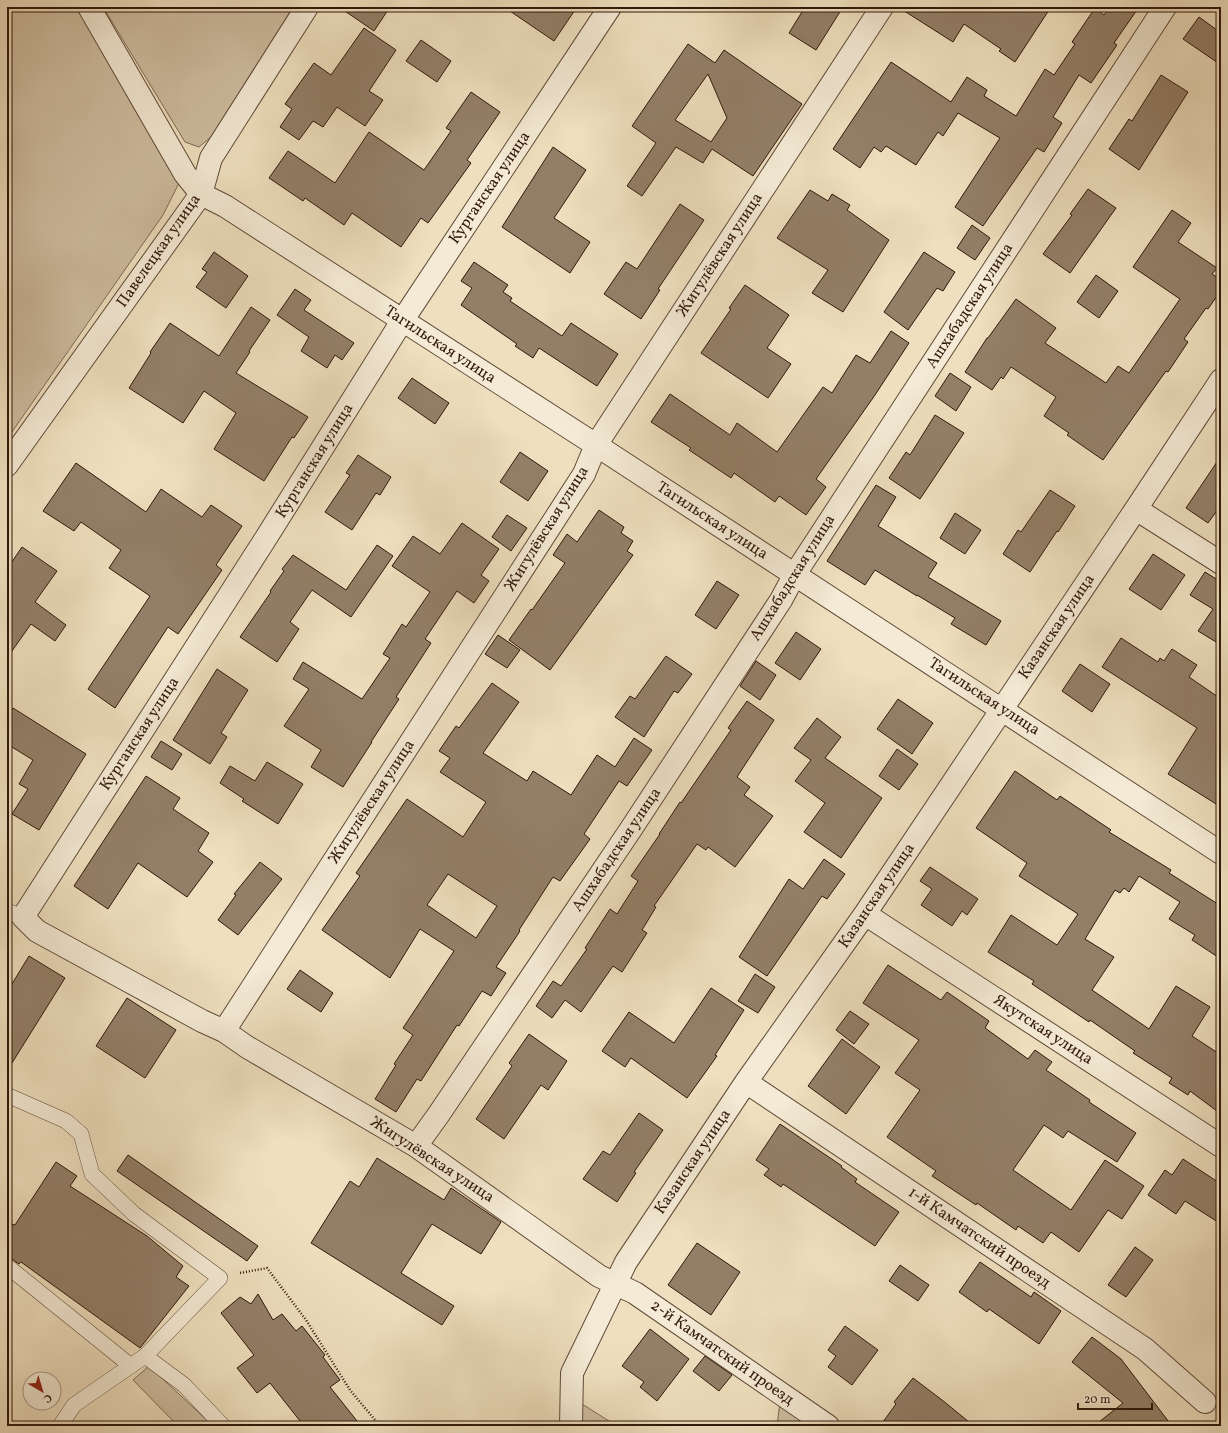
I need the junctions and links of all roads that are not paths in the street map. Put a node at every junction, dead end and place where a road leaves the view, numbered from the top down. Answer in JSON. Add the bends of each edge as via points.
{"nodes":[{"id":1,"x":89,"y":7,"type":"edge"},
{"id":2,"x":308,"y":7,"type":"edge"},
{"id":3,"x":610,"y":7,"type":"edge"},
{"id":4,"x":882,"y":7,"type":"edge"},
{"id":5,"x":1165,"y":7,"type":"edge"},
{"id":6,"x":201,"y":194,"type":"junction"},
{"id":7,"x":402,"y":321,"type":"junction"},
{"id":8,"x":1221,"y":380,"type":"edge"},
{"id":9,"x":596,"y":445,"type":"junction"},
{"id":10,"x":7,"y":465,"type":"edge"},
{"id":11,"x":1136,"y":509,"type":"junction"},
{"id":12,"x":1221,"y":563,"type":"edge"},
{"id":13,"x":795,"y":574,"type":"junction"},
{"id":14,"x":1002,"y":709,"type":"junction"},
{"id":15,"x":1221,"y":853,"type":"edge"},
{"id":16,"x":15,"y":914,"type":"edge"},
{"id":17,"x":865,"y":914,"type":"junction"},
{"id":18,"x":224,"y":1031,"type":"junction"},
{"id":19,"x":746,"y":1082,"type":"junction"},
{"id":20,"x":7,"y":1095,"type":"edge"},
{"id":21,"x":416,"y":1146,"type":"junction"},
{"id":22,"x":1221,"y":1146,"type":"edge"},
{"id":23,"x":7,"y":1266,"type":"edge"},
{"id":24,"x":615,"y":1283,"type":"junction"},
{"id":25,"x":145,"y":1356,"type":"junction"},
{"id":26,"x":130,"y":1366,"type":"junction"},
{"id":27,"x":1205,"y":1402,"type":"dead end"},
{"id":28,"x":60,"y":1426,"type":"edge"},
{"id":29,"x":223,"y":1426,"type":"edge"},
{"id":30,"x":571,"y":1426,"type":"edge"},
{"id":31,"x":828,"y":1426,"type":"edge"}],
"edges":[{"from":1,"to":6,"type":"street","via":[[185,174]]},
{"from":2,"to":6,"type":"street","name":"Павелецкая улица","via":[[211,158]]},
{"from":3,"to":7,"type":"street","name":"Курганская улица"},
{"from":4,"to":9,"type":"street","name":"Жигулёвская улица"},
{"from":5,"to":13,"type":"street","name":"Ашхабадская улица"},
{"from":6,"to":7,"type":"street","name":"Тагильская улица","via":[[225,206]]},
{"from":6,"to":10,"type":"street","name":"Павелецкая улица"},
{"from":7,"to":9,"type":"street","name":"Тагильская улица"},
{"from":7,"to":16,"type":"street","name":"Курганская улица","via":[[262,544]]},
{"from":8,"to":11,"type":"street","name":"Казанская улица"},
{"from":9,"to":13,"type":"street","name":"Тагильская улица"},
{"from":9,"to":18,"type":"street","name":"Жигулёвская улица","via":[[584,474]]},
{"from":11,"to":12,"type":"street"},
{"from":11,"to":14,"type":"street","name":"Казанская улица"},
{"from":13,"to":14,"type":"street","name":"Тагильская улица"},
{"from":13,"to":21,"type":"street","name":"Ашхабадская улица","via":[[781,600],[631,830]]},
{"from":14,"to":15,"type":"street","name":"Тагильская улица"},
{"from":14,"to":17,"type":"street","name":"Казанская улица"},
{"from":16,"to":18,"type":"street","name":"Жигулёвская улица","via":[[37,931]]},
{"from":17,"to":19,"type":"street","name":"Казанская улица"},
{"from":17,"to":22,"type":"street","name":"Якутская улица"},
{"from":18,"to":21,"type":"street","name":"Жигулёвская улица","via":[[247,1048]]},
{"from":19,"to":24,"type":"street","name":"Казанская улица","via":[[626,1262]]},
{"from":19,"to":27,"type":"street","name":"1-й Камчатский проезд","via":[[1145,1349]]},
{"from":20,"to":25,"type":"lane","via":[[66,1121],[81,1134],[92,1174],[134,1214],[220,1278]]},
{"from":21,"to":24,"type":"street","name":"Жигулёвская улица","via":[[599,1276]]},
{"from":23,"to":26,"type":"lane"},
{"from":24,"to":30,"type":"street","name":"Казанская улица","via":[[572,1373]]},
{"from":24,"to":31,"type":"street","name":"2-й Камчатский проезд","via":[[635,1293]]},
{"from":25,"to":26,"type":"lane"},
{"from":25,"to":29,"type":"lane","via":[[184,1385]]},
{"from":26,"to":28,"type":"lane","via":[[74,1405]]}]}
